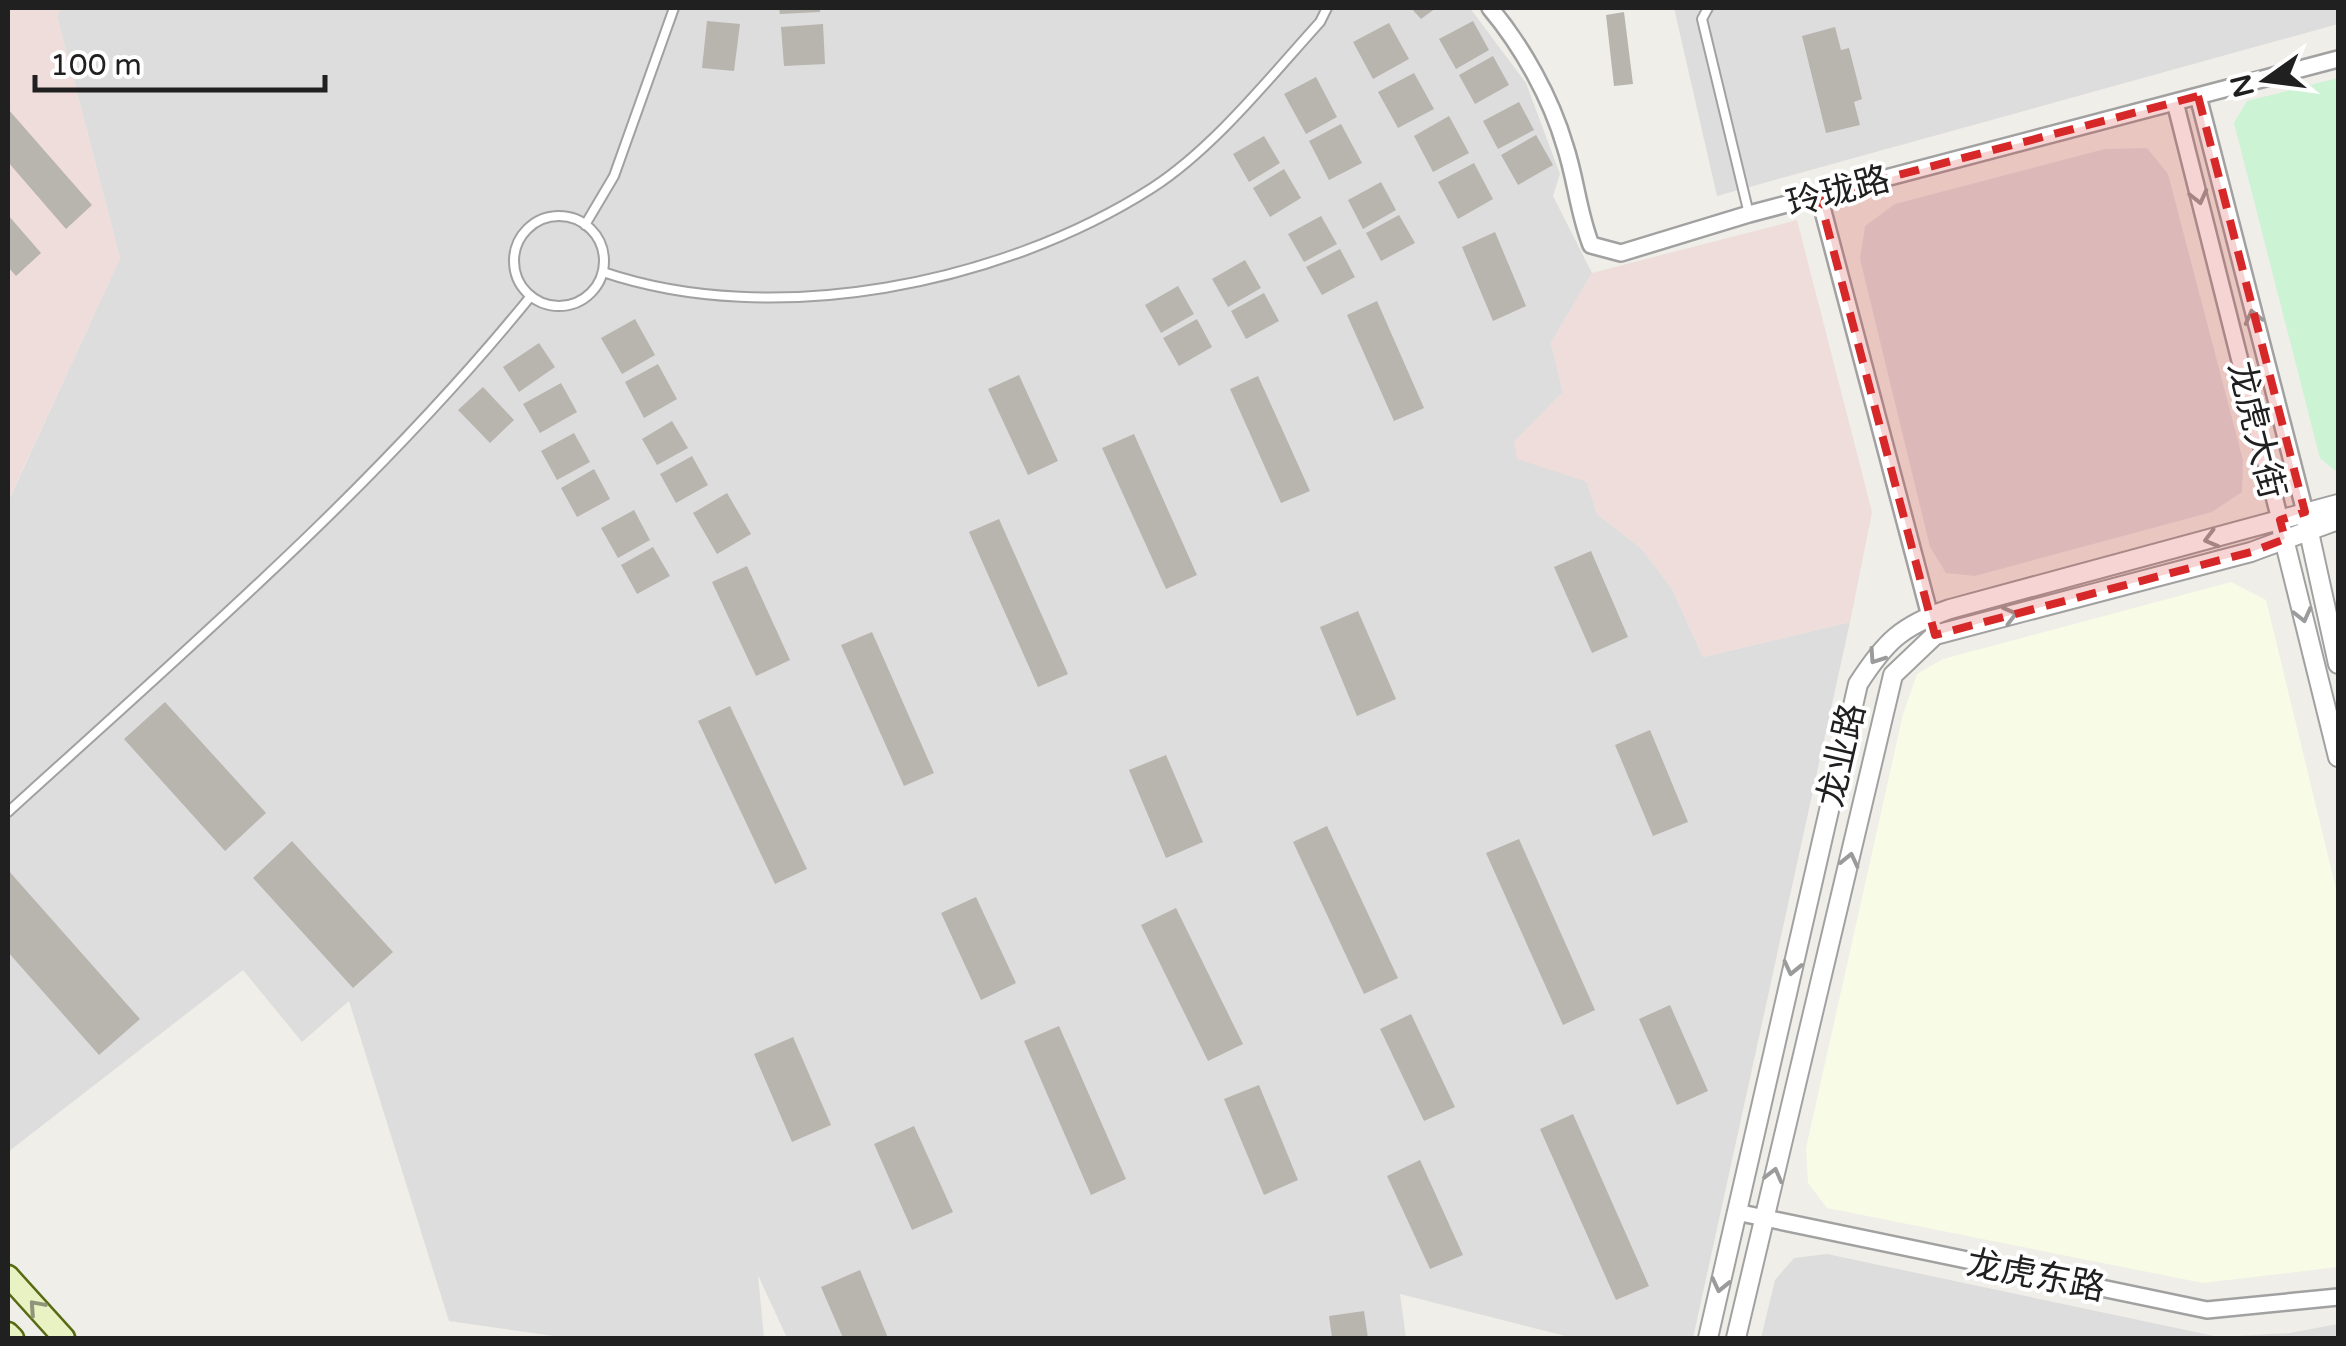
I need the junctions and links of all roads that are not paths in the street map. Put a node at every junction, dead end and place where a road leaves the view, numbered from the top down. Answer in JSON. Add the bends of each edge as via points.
{"nodes":[{"id":1,"x":674,"y":8,"type":"edge"},
{"id":2,"x":1327,"y":8,"type":"edge"},
{"id":3,"x":1490,"y":8,"type":"edge"},
{"id":4,"x":1708,"y":8,"type":"edge"},
{"id":5,"x":2338,"y":59,"type":"edge"},
{"id":6,"x":2198,"y":96,"type":"junction"},
{"id":7,"x":2175,"y":102,"type":"junction"},
{"id":8,"x":1820,"y":196,"type":"junction"},
{"id":9,"x":1750,"y":214,"type":"junction"},
{"id":10,"x":585,"y":225,"type":"junction"},
{"id":11,"x":602,"y":272,"type":"junction"},
{"id":12,"x":531,"y":296,"type":"junction"},
{"id":13,"x":2338,"y":504,"type":"edge"},
{"id":14,"x":2305,"y":512,"type":"junction"},
{"id":15,"x":2338,"y":520,"type":"edge"},
{"id":16,"x":2282,"y":530,"type":"junction"},
{"id":17,"x":2308,"y":532,"type":"junction"},
{"id":18,"x":1930,"y":616,"type":"junction"},
{"id":19,"x":1935,"y":635,"type":"junction"},
{"id":20,"x":2338,"y":664,"type":"edge"},
{"id":21,"x":2338,"y":757,"type":"edge"},
{"id":22,"x":8,"y":812,"type":"edge"},
{"id":23,"x":1736,"y":1212,"type":"junction"},
{"id":24,"x":1762,"y":1220,"type":"junction"},
{"id":25,"x":8,"y":1276,"type":"edge"},
{"id":26,"x":2338,"y":1296,"type":"edge"},
{"id":27,"x":8,"y":1333,"type":"edge"},
{"id":28,"x":13,"y":1338,"type":"edge"},
{"id":29,"x":64,"y":1338,"type":"edge"},
{"id":30,"x":1708,"y":1338,"type":"edge"},
{"id":31,"x":1736,"y":1338,"type":"edge"}],
"edges":[{"from":1,"to":10,"type":"lane","via":[[614,176]]},
{"from":2,"to":11,"type":"lane","via":[[1236,114],[1154,187],[1061,235],[950,274],[843,295],[736,297],[642,286]]},
{"from":3,"to":9,"type":"street","name":"玲珑路","via":[[1540,85],[1566,146],[1578,213],[1592,244],[1621,253]]},
{"from":4,"to":9,"type":"lane","via":[[1702,20]]},
{"from":5,"to":6,"type":"street","name":"玲珑路"},
{"from":6,"to":7,"type":"street","name":"玲珑路"},
{"from":14,"to":6,"type":"street","name":"龙虎大街","one_way":true},
{"from":7,"to":8,"type":"street","name":"玲珑路"},
{"from":7,"to":16,"type":"street","name":"龙虎大街","one_way":true},
{"from":8,"to":9,"type":"street","name":"玲珑路"},
{"from":8,"to":18,"type":"street"},
{"from":10,"to":11,"type":"lane","via":[[600,243]]},
{"from":10,"to":12,"type":"lane","via":[[562,216],[527,228],[514,263],[518,282]]},
{"from":11,"to":12,"type":"lane","via":[[581,300],[564,306]]},
{"from":12,"to":22,"type":"lane","via":[[455,390],[277,568]]},
{"from":13,"to":14,"type":"street","name":"龙业路"},
{"from":14,"to":16,"type":"street","name":"龙业路"},
{"from":14,"to":17,"type":"street","name":"龙虎大街"},
{"from":15,"to":17,"type":"street","name":"龙业路"},
{"from":16,"to":17,"type":"street","name":"龙业路"},
{"from":16,"to":18,"type":"street","name":"龙业路","one_way":true},
{"from":19,"to":16,"type":"street","name":"龙业路","one_way":true},
{"from":16,"to":21,"type":"street","name":"龙虎大街","one_way":true},
{"from":17,"to":20,"type":"street","name":"龙虎大街"},
{"from":18,"to":19,"type":"street"},
{"from":18,"to":23,"type":"street","name":"龙业路","one_way":true,"via":[[1885,642],[1858,684]]},
{"from":24,"to":19,"type":"street","name":"龙业路","one_way":true,"via":[[1893,676]]},
{"from":23,"to":24,"type":"street","name":"龙虎东路"},
{"from":23,"to":30,"type":"street","name":"龙业路","one_way":true},
{"from":24,"to":26,"type":"street","name":"龙虎东路","via":[[2207,1310]]},
{"from":24,"to":31,"type":"street","name":"龙业路"},
{"from":29,"to":25,"type":"main road","one_way":true},
{"from":27,"to":28,"type":"main road"}]}
